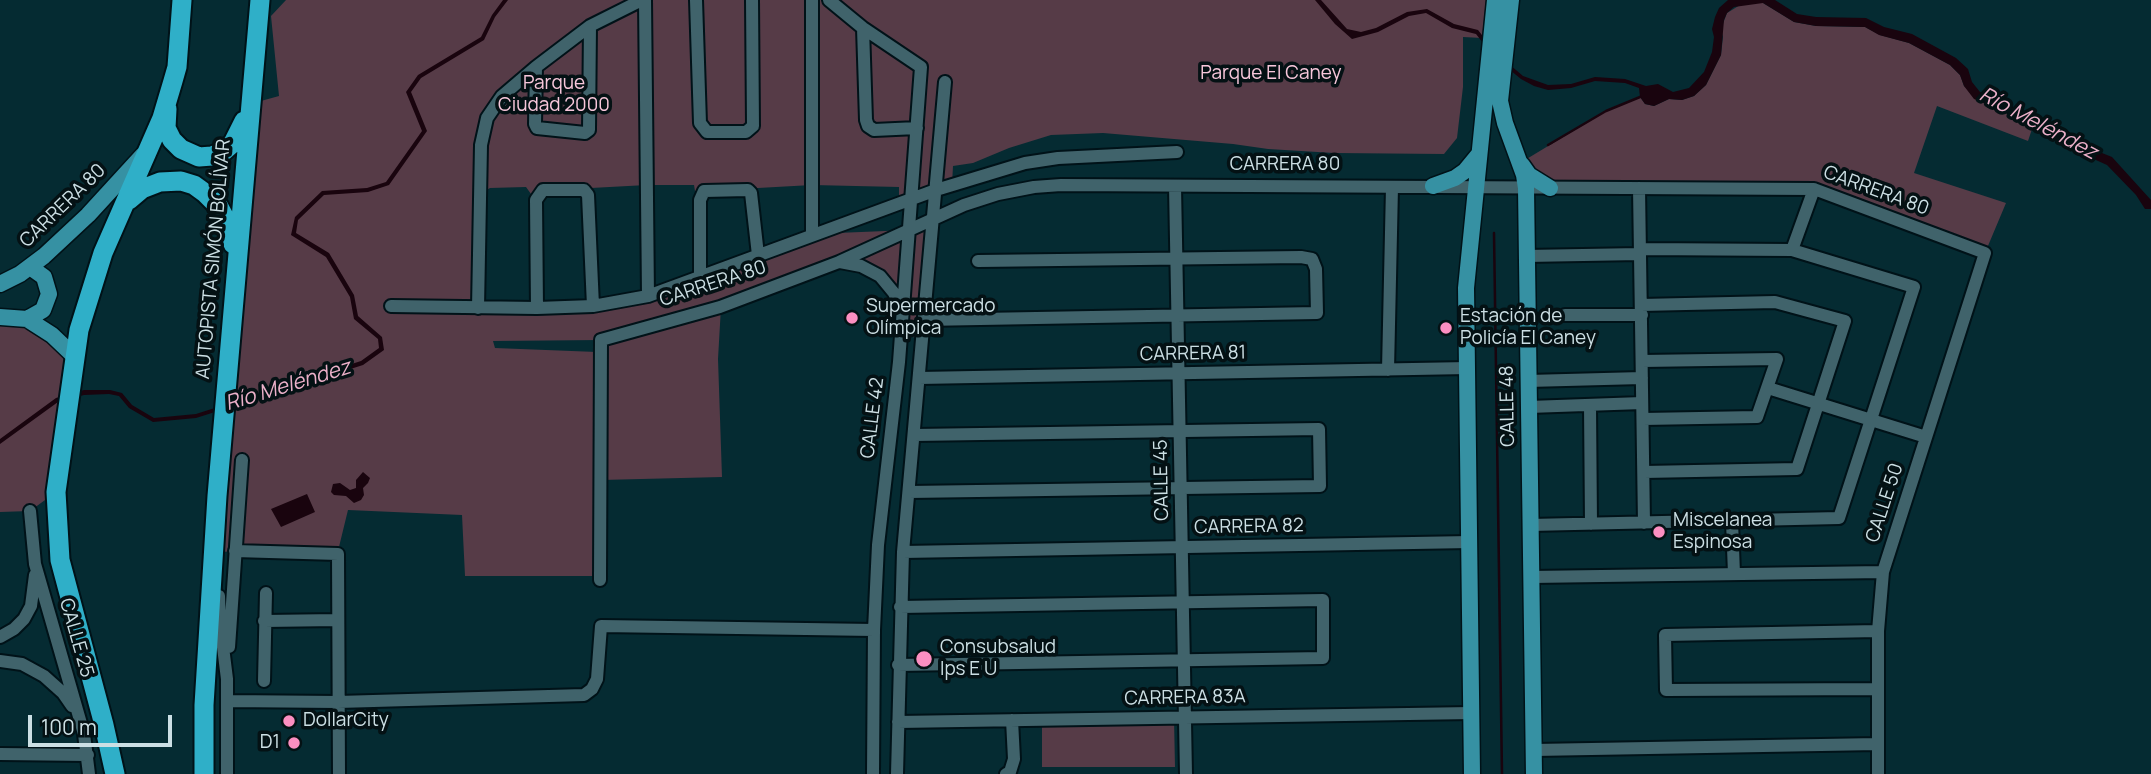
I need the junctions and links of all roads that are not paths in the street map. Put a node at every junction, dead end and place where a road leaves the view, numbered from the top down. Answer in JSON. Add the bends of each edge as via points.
{"nodes":[{"id":1,"x":182,"y":0,"type":"edge"},
{"id":2,"x":260,"y":0,"type":"edge"},
{"id":3,"x":643,"y":0,"type":"edge"},
{"id":4,"x":696,"y":0,"type":"edge"},
{"id":5,"x":752,"y":0,"type":"edge"},
{"id":6,"x":812,"y":0,"type":"edge"},
{"id":7,"x":829,"y":0,"type":"edge"},
{"id":8,"x":1495,"y":0,"type":"edge"},
{"id":9,"x":1511,"y":0,"type":"edge"},
{"id":10,"x":590,"y":26,"type":"junction"},
{"id":11,"x":863,"y":28,"type":"junction"},
{"id":12,"x":536,"y":67,"type":"junction"},
{"id":13,"x":173,"y":81,"type":"junction"},
{"id":14,"x":945,"y":82,"type":"dead end"},
{"id":15,"x":1492,"y":101,"type":"junction"},
{"id":16,"x":250,"y":104,"type":"junction"},
{"id":17,"x":917,"y":128,"type":"junction"},
{"id":18,"x":148,"y":149,"type":"junction"},
{"id":19,"x":1177,"y":152,"type":"dead end"},
{"id":20,"x":1480,"y":152,"type":"junction"},
{"id":21,"x":1520,"y":163,"type":"junction"},
{"id":22,"x":1175,"y":186,"type":"junction"},
{"id":23,"x":1433,"y":186,"type":"junction"},
{"id":24,"x":1392,"y":187,"type":"junction"},
{"id":25,"x":1476,"y":187,"type":"junction"},
{"id":26,"x":1526,"y":188,"type":"junction"},
{"id":27,"x":1550,"y":188,"type":"junction"},
{"id":28,"x":1639,"y":188,"type":"junction"},
{"id":29,"x":1814,"y":189,"type":"junction"},
{"id":30,"x":936,"y":190,"type":"junction"},
{"id":31,"x":913,"y":200,"type":"junction"},
{"id":32,"x":118,"y":217,"type":"junction"},
{"id":33,"x":933,"y":220,"type":"junction"},
{"id":34,"x":910,"y":230,"type":"junction"},
{"id":35,"x":812,"y":234,"type":"junction"},
{"id":36,"x":1792,"y":250,"type":"junction"},
{"id":37,"x":1640,"y":251,"type":"junction"},
{"id":38,"x":1985,"y":253,"type":"joint"},
{"id":39,"x":758,"y":255,"type":"junction"},
{"id":40,"x":1526,"y":256,"type":"junction"},
{"id":41,"x":236,"y":258,"type":"junction"},
{"id":42,"x":1177,"y":258,"type":"junction"},
{"id":43,"x":978,"y":261,"type":"dead end"},
{"id":44,"x":839,"y":262,"type":"junction"},
{"id":45,"x":30,"y":267,"type":"junction"},
{"id":46,"x":700,"y":278,"type":"junction"},
{"id":47,"x":0,"y":284,"type":"edge"},
{"id":48,"x":648,"y":296,"type":"junction"},
{"id":49,"x":391,"y":306,"type":"dead end"},
{"id":50,"x":593,"y":306,"type":"junction"},
{"id":51,"x":478,"y":308,"type":"junction"},
{"id":52,"x":537,"y":308,"type":"junction"},
{"id":53,"x":1641,"y":310,"type":"junction"},
{"id":54,"x":902,"y":313,"type":"junction"},
{"id":55,"x":1178,"y":315,"type":"junction"},
{"id":56,"x":1565,"y":315,"type":"dead end"},
{"id":57,"x":0,"y":317,"type":"edge"},
{"id":58,"x":27,"y":319,"type":"junction"},
{"id":59,"x":924,"y":320,"type":"junction"},
{"id":60,"x":1642,"y":361,"type":"junction"},
{"id":61,"x":73,"y":364,"type":"junction"},
{"id":62,"x":1468,"y":368,"type":"junction"},
{"id":63,"x":1388,"y":370,"type":"junction"},
{"id":64,"x":1179,"y":374,"type":"junction"},
{"id":65,"x":919,"y":378,"type":"junction"},
{"id":66,"x":1642,"y":378,"type":"junction"},
{"id":67,"x":1528,"y":381,"type":"junction"},
{"id":68,"x":1768,"y":388,"type":"junction"},
{"id":69,"x":1642,"y":403,"type":"junction"},
{"id":70,"x":1819,"y":403,"type":"junction"},
{"id":71,"x":1590,"y":405,"type":"junction"},
{"id":72,"x":1529,"y":407,"type":"junction"},
{"id":73,"x":1643,"y":419,"type":"junction"},
{"id":74,"x":1873,"y":420,"type":"junction"},
{"id":75,"x":1180,"y":431,"type":"junction"},
{"id":76,"x":914,"y":435,"type":"junction"},
{"id":77,"x":1926,"y":437,"type":"junction"},
{"id":78,"x":242,"y":460,"type":"dead end"},
{"id":79,"x":1644,"y":472,"type":"junction"},
{"id":80,"x":1181,"y":488,"type":"junction"},
{"id":81,"x":909,"y":492,"type":"junction"},
{"id":82,"x":217,"y":496,"type":"junction"},
{"id":83,"x":30,"y":511,"type":"dead end"},
{"id":84,"x":1732,"y":521,"type":"junction"},
{"id":85,"x":1644,"y":523,"type":"junction"},
{"id":86,"x":1591,"y":524,"type":"junction"},
{"id":87,"x":1530,"y":526,"type":"junction"},
{"id":88,"x":1470,"y":542,"type":"junction"},
{"id":89,"x":1182,"y":547,"type":"junction"},
{"id":90,"x":235,"y":551,"type":"junction"},
{"id":91,"x":903,"y":552,"type":"junction"},
{"id":92,"x":35,"y":564,"type":"junction"},
{"id":93,"x":1883,"y":572,"type":"junction"},
{"id":94,"x":1734,"y":574,"type":"junction"},
{"id":95,"x":1531,"y":577,"type":"junction"},
{"id":96,"x":600,"y":580,"type":"dead end"},
{"id":97,"x":266,"y":593,"type":"dead end"},
{"id":98,"x":1183,"y":603,"type":"junction"},
{"id":99,"x":900,"y":607,"type":"junction"},
{"id":100,"x":338,"y":620,"type":"junction"},
{"id":101,"x":264,"y":621,"type":"junction"},
{"id":102,"x":874,"y":630,"type":"junction"},
{"id":103,"x":1878,"y":631,"type":"junction"},
{"id":104,"x":0,"y":637,"type":"edge"},
{"id":105,"x":0,"y":646,"type":"edge"},
{"id":106,"x":0,"y":653,"type":"edge"},
{"id":107,"x":1184,"y":660,"type":"junction"},
{"id":108,"x":0,"y":661,"type":"edge"},
{"id":109,"x":898,"y":665,"type":"junction"},
{"id":110,"x":227,"y":679,"type":"junction"},
{"id":111,"x":264,"y":681,"type":"dead end"},
{"id":112,"x":1877,"y":689,"type":"junction"},
{"id":113,"x":227,"y":701,"type":"junction"},
{"id":114,"x":338,"y":702,"type":"junction"},
{"id":115,"x":1472,"y":713,"type":"junction"},
{"id":116,"x":78,"y":714,"type":"junction"},
{"id":117,"x":1185,"y":718,"type":"junction"},
{"id":118,"x":1012,"y":720,"type":"junction"},
{"id":119,"x":898,"y":722,"type":"junction"},
{"id":120,"x":1878,"y":744,"type":"junction"},
{"id":121,"x":1534,"y":750,"type":"junction"},
{"id":122,"x":0,"y":754,"type":"edge"},
{"id":123,"x":88,"y":755,"type":"junction"},
{"id":124,"x":1008,"y":773,"type":"edge"},
{"id":125,"x":89,"y":774,"type":"edge"},
{"id":126,"x":115,"y":774,"type":"edge"},
{"id":127,"x":204,"y":774,"type":"edge"},
{"id":128,"x":227,"y":774,"type":"edge"},
{"id":129,"x":339,"y":774,"type":"edge"},
{"id":130,"x":873,"y":774,"type":"edge"},
{"id":131,"x":897,"y":774,"type":"edge"},
{"id":132,"x":1186,"y":774,"type":"edge"},
{"id":133,"x":1472,"y":774,"type":"edge"},
{"id":134,"x":1534,"y":774,"type":"edge"},
{"id":135,"x":1878,"y":774,"type":"edge"}],
"edges":[{"from":1,"to":13,"type":"highway"},
{"from":2,"to":16,"type":"highway","name":"AUTOPISTA SIMÓN BOLÍVAR"},
{"from":3,"to":10,"type":"street"},
{"from":3,"to":48,"type":"street"},
{"from":4,"to":5,"type":"street","via":[[702,128],[707,132],[746,132],[753,126]]},
{"from":6,"to":35,"type":"street"},
{"from":7,"to":11,"type":"street"},
{"from":8,"to":15,"type":"main road","name":"CALLE 48"},
{"from":9,"to":15,"type":"main road","name":"CALLE 48"},
{"from":10,"to":12,"type":"street"},
{"from":10,"to":12,"type":"street","via":[[589,130],[537,128]]},
{"from":11,"to":17,"type":"street","name":"CALLE 42","via":[[921,66]]},
{"from":11,"to":17,"type":"street","via":[[868,127]]},
{"from":12,"to":51,"type":"street","via":[[502,96],[487,118],[481,145]]},
{"from":13,"to":16,"type":"highway","via":[[166,128],[176,145],[193,155],[212,156],[233,143]]},
{"from":13,"to":18,"type":"highway"},
{"from":14,"to":30,"type":"street"},
{"from":15,"to":20,"type":"main road","name":"CALLE 48"},
{"from":15,"to":21,"type":"main road","name":"CALLE 48"},
{"from":16,"to":41,"type":"highway","name":"AUTOPISTA SIMÓN BOLÍVAR"},
{"from":17,"to":31,"type":"street","name":"CALLE 42"},
{"from":18,"to":32,"type":"highway"},
{"from":18,"to":45,"type":"main road","name":"CARRERA 80","via":[[88,215]]},
{"from":19,"to":30,"type":"street","name":"CARRERA 80","via":[[1025,163]]},
{"from":20,"to":23,"type":"main road","via":[[1465,171]]},
{"from":20,"to":25,"type":"main road","name":"CALLE 48"},
{"from":21,"to":26,"type":"main road","name":"CALLE 48"},
{"from":21,"to":27,"type":"main road"},
{"from":22,"to":24,"type":"street","name":"CARRERA 80"},
{"from":22,"to":33,"type":"street","name":"CARRERA 80","via":[[1034,187],[964,205]]},
{"from":22,"to":42,"type":"street","name":"CALLE 45"},
{"from":23,"to":24,"type":"street","name":"CARRERA 80"},
{"from":23,"to":25,"type":"street","name":"CARRERA 80"},
{"from":24,"to":63,"type":"street"},
{"from":25,"to":26,"type":"street","name":"CARRERA 80"},
{"from":25,"to":62,"type":"main road","name":"CALLE 48","via":[[1466,288]]},
{"from":26,"to":27,"type":"street","name":"CARRERA 80"},
{"from":26,"to":40,"type":"main road","name":"CALLE 48"},
{"from":27,"to":28,"type":"street","name":"CARRERA 80"},
{"from":28,"to":29,"type":"street","name":"CARRERA 80"},
{"from":28,"to":37,"type":"street"},
{"from":29,"to":36,"type":"street"},
{"from":29,"to":38,"type":"street","name":"CARRERA 80"},
{"from":30,"to":31,"type":"street","name":"CARRERA 80"},
{"from":30,"to":33,"type":"street"},
{"from":31,"to":34,"type":"street","name":"CALLE 42"},
{"from":31,"to":35,"type":"street","name":"CARRERA 80"},
{"from":32,"to":41,"type":"highway","via":[[131,197],[147,186],[187,183],[219,207]]},
{"from":32,"to":61,"type":"highway","via":[[95,277]]},
{"from":33,"to":34,"type":"street","name":"CARRERA 80"},
{"from":33,"to":59,"type":"street"},
{"from":34,"to":44,"type":"street","name":"CARRERA 80"},
{"from":34,"to":54,"type":"street","name":"CALLE 42"},
{"from":35,"to":39,"type":"street","name":"CARRERA 80"},
{"from":36,"to":37,"type":"street"},
{"from":36,"to":74,"type":"street","via":[[1914,287]]},
{"from":37,"to":40,"type":"street"},
{"from":37,"to":53,"type":"street"},
{"from":38,"to":77,"type":"street","name":"CALLE 50"},
{"from":39,"to":46,"type":"street","name":"CARRERA 80"},
{"from":39,"to":46,"type":"street","via":[[751,193],[704,191]]},
{"from":40,"to":67,"type":"main road","name":"CALLE 48"},
{"from":41,"to":82,"type":"highway","name":"AUTOPISTA SIMÓN BOLÍVAR"},
{"from":42,"to":43,"type":"street"},
{"from":42,"to":55,"type":"street","name":"CALLE 45"},
{"from":42,"to":55,"type":"street","via":[[1312,259],[1317,313]]},
{"from":44,"to":54,"type":"street","via":[[880,276]]},
{"from":44,"to":96,"type":"street","name":"CARRERA 80","via":[[720,307],[601,340]]},
{"from":45,"to":47,"type":"main road","name":"CARRERA 80"},
{"from":45,"to":58,"type":"main road","via":[[44,277],[50,294],[43,310]]},
{"from":46,"to":48,"type":"street","name":"CARRERA 80"},
{"from":48,"to":50,"type":"street","name":"CARRERA 80"},
{"from":49,"to":51,"type":"street","name":"CARRERA 80"},
{"from":50,"to":52,"type":"street","name":"CARRERA 80"},
{"from":50,"to":52,"type":"street","via":[[588,194],[583,190],[543,190],[536,200]]},
{"from":51,"to":52,"type":"street","name":"CARRERA 80"},
{"from":53,"to":56,"type":"street"},
{"from":53,"to":60,"type":"street"},
{"from":53,"to":70,"type":"street","via":[[1775,302],[1845,321]]},
{"from":54,"to":102,"type":"street","name":"CALLE 42"},
{"from":55,"to":59,"type":"street"},
{"from":55,"to":64,"type":"street","name":"CALLE 45"},
{"from":57,"to":58,"type":"main road"},
{"from":58,"to":61,"type":"main road","via":[[52,335]]},
{"from":59,"to":65,"type":"street"},
{"from":60,"to":66,"type":"street"},
{"from":60,"to":68,"type":"street","via":[[1777,359]]},
{"from":61,"to":126,"type":"highway","via":[[56,492],[60,560]]},
{"from":62,"to":63,"type":"street","name":"CARRERA 81"},
{"from":62,"to":88,"type":"main road","name":"CALLE 48"},
{"from":63,"to":64,"type":"street","name":"CARRERA 81"},
{"from":64,"to":65,"type":"street","name":"CARRERA 81"},
{"from":64,"to":75,"type":"street","name":"CALLE 45"},
{"from":65,"to":76,"type":"street"},
{"from":66,"to":67,"type":"street"},
{"from":66,"to":69,"type":"street"},
{"from":67,"to":72,"type":"main road","name":"CALLE 48"},
{"from":68,"to":70,"type":"street"},
{"from":68,"to":73,"type":"street","via":[[1757,417]]},
{"from":69,"to":71,"type":"street"},
{"from":69,"to":73,"type":"street"},
{"from":70,"to":74,"type":"street"},
{"from":70,"to":79,"type":"street","via":[[1797,468]]},
{"from":71,"to":72,"type":"street"},
{"from":71,"to":86,"type":"street"},
{"from":72,"to":87,"type":"main road","name":"CALLE 48"},
{"from":73,"to":79,"type":"street"},
{"from":74,"to":77,"type":"street"},
{"from":74,"to":84,"type":"street","via":[[1839,518]]},
{"from":75,"to":76,"type":"street"},
{"from":75,"to":80,"type":"street","name":"CALLE 45"},
{"from":75,"to":80,"type":"street","via":[[1319,429],[1320,486]]},
{"from":76,"to":81,"type":"street"},
{"from":77,"to":93,"type":"street","name":"CALLE 50"},
{"from":78,"to":90,"type":"street"},
{"from":79,"to":85,"type":"street"},
{"from":80,"to":81,"type":"street"},
{"from":80,"to":89,"type":"street","name":"CALLE 45"},
{"from":81,"to":91,"type":"street"},
{"from":82,"to":110,"type":"street","via":[[220,623]]},
{"from":82,"to":127,"type":"highway","name":"AUTOPISTA SIMÓN BOLÍVAR"},
{"from":83,"to":92,"type":"street","name":"CALLE 25"},
{"from":84,"to":85,"type":"street"},
{"from":84,"to":94,"type":"street"},
{"from":85,"to":86,"type":"street"},
{"from":86,"to":87,"type":"street"},
{"from":87,"to":95,"type":"main road","name":"CALLE 48"},
{"from":88,"to":89,"type":"street","name":"CARRERA 82"},
{"from":88,"to":115,"type":"main road","name":"CALLE 48"},
{"from":89,"to":91,"type":"street","name":"CARRERA 82"},
{"from":89,"to":98,"type":"street","name":"CALLE 45"},
{"from":90,"to":100,"type":"street","via":[[338,554]]},
{"from":90,"to":110,"type":"street"},
{"from":91,"to":99,"type":"street"},
{"from":92,"to":104,"type":"street","via":[[31,606],[24,619]]},
{"from":92,"to":116,"type":"street","name":"CALLE 25"},
{"from":93,"to":94,"type":"street"},
{"from":93,"to":103,"type":"street","name":"CALLE 50"},
{"from":94,"to":95,"type":"street"},
{"from":95,"to":121,"type":"main road","name":"CALLE 48"},
{"from":97,"to":101,"type":"street"},
{"from":98,"to":99,"type":"street"},
{"from":98,"to":107,"type":"street","name":"CALLE 45"},
{"from":98,"to":107,"type":"street","via":[[1323,600],[1323,658]]},
{"from":99,"to":109,"type":"street"},
{"from":100,"to":101,"type":"street"},
{"from":100,"to":114,"type":"street"},
{"from":101,"to":111,"type":"street"},
{"from":102,"to":114,"type":"street","via":[[601,626],[597,679],[584,695]]},
{"from":102,"to":130,"type":"street","name":"CALLE 42"},
{"from":103,"to":112,"type":"street","name":"CALLE 50"},
{"from":103,"to":112,"type":"street","via":[[1665,635],[1666,691]]},
{"from":105,"to":106,"type":"street"},
{"from":107,"to":109,"type":"street"},
{"from":107,"to":117,"type":"street","name":"CALLE 45"},
{"from":108,"to":116,"type":"street","via":[[22,664],[44,676]]},
{"from":109,"to":119,"type":"street"},
{"from":110,"to":113,"type":"street"},
{"from":112,"to":120,"type":"street","name":"CALLE 50"},
{"from":113,"to":114,"type":"street"},
{"from":113,"to":128,"type":"street"},
{"from":114,"to":129,"type":"street"},
{"from":115,"to":117,"type":"street","name":"CARRERA 83A"},
{"from":115,"to":133,"type":"main road","name":"CALLE 48"},
{"from":116,"to":123,"type":"street","name":"CALLE 25"},
{"from":117,"to":118,"type":"street","name":"CARRERA 83A"},
{"from":117,"to":132,"type":"street","name":"CALLE 45"},
{"from":118,"to":119,"type":"street","name":"CARRERA 83A"},
{"from":118,"to":124,"type":"street","via":[[1014,759]]},
{"from":119,"to":131,"type":"street"},
{"from":120,"to":121,"type":"street"},
{"from":120,"to":135,"type":"street","name":"CALLE 50"},
{"from":121,"to":134,"type":"main road","name":"CALLE 48"},
{"from":122,"to":123,"type":"street"},
{"from":123,"to":125,"type":"street","name":"CALLE 25"}]}
